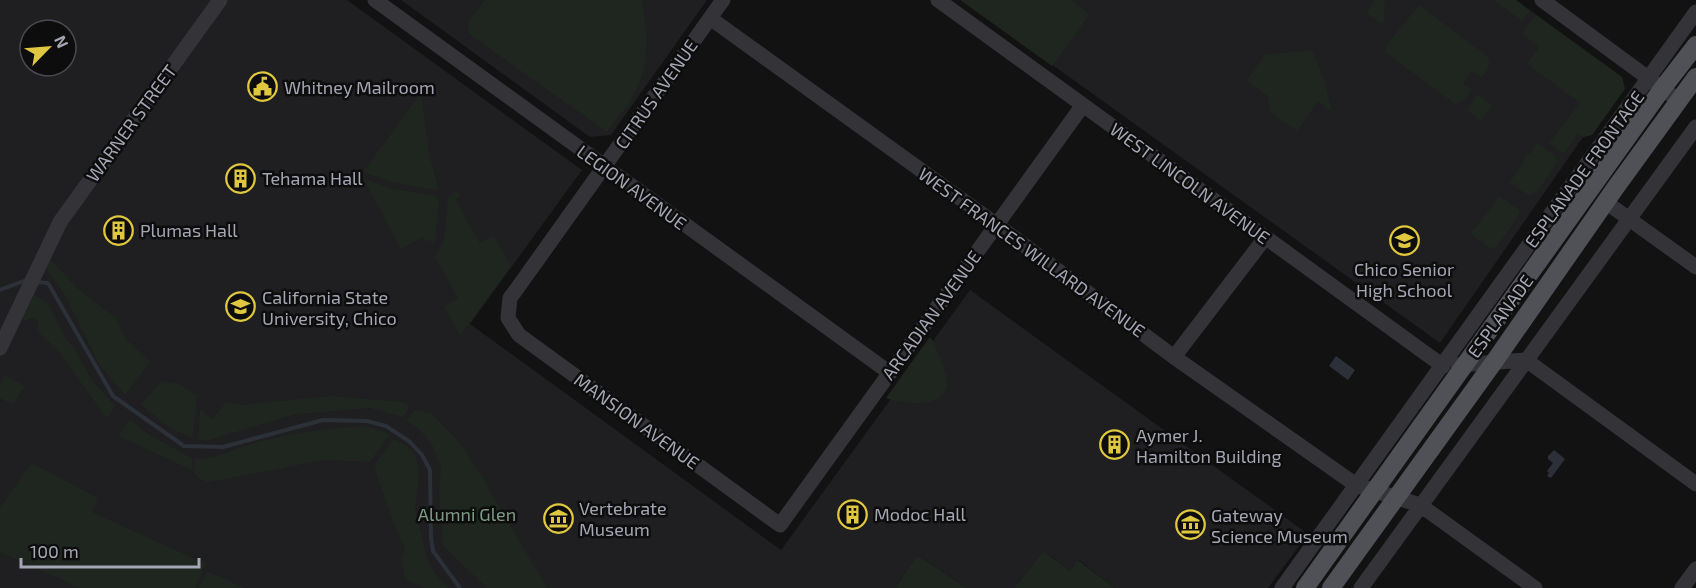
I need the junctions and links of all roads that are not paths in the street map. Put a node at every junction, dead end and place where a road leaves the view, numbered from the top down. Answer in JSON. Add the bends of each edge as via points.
{"nodes":[{"id":1,"x":220,"y":0,"type":"edge"},
{"id":2,"x":375,"y":0,"type":"edge"},
{"id":3,"x":723,"y":0,"type":"edge"},
{"id":4,"x":938,"y":0,"type":"edge"},
{"id":5,"x":1542,"y":0,"type":"edge"},
{"id":6,"x":1696,"y":12,"type":"edge"},
{"id":7,"x":710,"y":18,"type":"junction"},
{"id":8,"x":1696,"y":45,"type":"edge"},
{"id":9,"x":1696,"y":77,"type":"edge"},
{"id":10,"x":1655,"y":84,"type":"junction"},
{"id":11,"x":1678,"y":100,"type":"junction"},
{"id":12,"x":1083,"y":105,"type":"junction"},
{"id":13,"x":1696,"y":127,"type":"edge"},
{"id":14,"x":603,"y":167,"type":"junction"},
{"id":15,"x":1607,"y":203,"type":"junction"},
{"id":16,"x":1628,"y":219,"type":"junction"},
{"id":17,"x":997,"y":225,"type":"junction"},
{"id":18,"x":1265,"y":238,"type":"junction"},
{"id":19,"x":1696,"y":267,"type":"edge"},
{"id":20,"x":508,"y":308,"type":"joint"},
{"id":21,"x":0,"y":348,"type":"edge"},
{"id":22,"x":1174,"y":357,"type":"junction"},
{"id":23,"x":1527,"y":360,"type":"junction"},
{"id":24,"x":1494,"y":362,"type":"junction"},
{"id":25,"x":1466,"y":364,"type":"junction"},
{"id":26,"x":1443,"y":366,"type":"junction"},
{"id":27,"x":890,"y":372,"type":"junction"},
{"id":28,"x":1696,"y":484,"type":"edge"},
{"id":29,"x":1356,"y":486,"type":"junction"},
{"id":30,"x":1374,"y":491,"type":"junction"},
{"id":31,"x":1396,"y":498,"type":"junction"},
{"id":32,"x":1420,"y":505,"type":"junction"},
{"id":33,"x":780,"y":525,"type":"joint"},
{"id":34,"x":1696,"y":569,"type":"edge"},
{"id":35,"x":1282,"y":588,"type":"edge"},
{"id":36,"x":1305,"y":588,"type":"edge"},
{"id":37,"x":1331,"y":588,"type":"edge"},
{"id":38,"x":1361,"y":588,"type":"edge"},
{"id":39,"x":1535,"y":588,"type":"edge"},
{"id":40,"x":1682,"y":588,"type":"edge"}],
"edges":[{"from":1,"to":21,"type":"street","name":"WARNER STREET","via":[[60,222]]},
{"from":2,"to":14,"type":"street","name":"LEGION AVENUE"},
{"from":3,"to":7,"type":"street","name":"CITRUS AVENUE"},
{"from":4,"to":12,"type":"street","name":"WEST LINCOLN AVENUE"},
{"from":5,"to":10,"type":"street"},
{"from":6,"to":10,"type":"street","name":"ESPLANADE FRONTAGE"},
{"from":7,"to":14,"type":"street","name":"CITRUS AVENUE"},
{"from":7,"to":17,"type":"street","name":"WEST FRANCES WILLARD AVENUE"},
{"from":8,"to":10,"type":"main road","name":"ESPLANADE"},
{"from":9,"to":11,"type":"main road","name":"ESPLANADE"},
{"from":10,"to":11,"type":"street"},
{"from":10,"to":25,"type":"main road","name":"ESPLANADE"},
{"from":10,"to":26,"type":"street","name":"ESPLANADE FRONTAGE"},
{"from":11,"to":15,"type":"main road","name":"ESPLANADE"},
{"from":12,"to":17,"type":"street","name":"ARCADIAN AVENUE"},
{"from":12,"to":18,"type":"street","name":"WEST LINCOLN AVENUE"},
{"from":13,"to":16,"type":"street"},
{"from":14,"to":20,"type":"street","name":"CITRUS AVENUE","via":[[516,290]]},
{"from":14,"to":27,"type":"street","name":"LEGION AVENUE"},
{"from":15,"to":16,"type":"street"},
{"from":15,"to":24,"type":"main road","name":"ESPLANADE"},
{"from":16,"to":19,"type":"street"},
{"from":16,"to":23,"type":"street"},
{"from":17,"to":22,"type":"street","name":"WEST FRANCES WILLARD AVENUE"},
{"from":17,"to":27,"type":"street","name":"ARCADIAN AVENUE"},
{"from":18,"to":22,"type":"street"},
{"from":18,"to":26,"type":"street","name":"WEST LINCOLN AVENUE"},
{"from":20,"to":33,"type":"street","name":"MANSION AVENUE","via":[[508,318],[519,335]]},
{"from":22,"to":29,"type":"street","name":"WEST FRANCES WILLARD AVENUE"},
{"from":23,"to":24,"type":"street"},
{"from":23,"to":28,"type":"street"},
{"from":23,"to":32,"type":"street"},
{"from":24,"to":25,"type":"street"},
{"from":24,"to":31,"type":"main road","name":"ESPLANADE"},
{"from":25,"to":26,"type":"street"},
{"from":25,"to":30,"type":"main road","name":"ESPLANADE"},
{"from":26,"to":29,"type":"street","name":"ESPLANADE FRONTAGE"},
{"from":27,"to":33,"type":"street","name":"ARCADIAN AVENUE"},
{"from":29,"to":30,"type":"street","name":"WEST FRANCES WILLARD AVENUE"},
{"from":29,"to":35,"type":"street","name":"ESPLANADE FRONTAGE"},
{"from":30,"to":31,"type":"street","name":"WEST FRANCES WILLARD AVENUE"},
{"from":30,"to":36,"type":"main road","name":"ESPLANADE"},
{"from":31,"to":32,"type":"street","name":"WEST FRANCES WILLARD AVENUE"},
{"from":31,"to":37,"type":"main road","name":"ESPLANADE"},
{"from":32,"to":38,"type":"street"},
{"from":32,"to":39,"type":"street","name":"WEST FRANCES WILLARD AVENUE"},
{"from":34,"to":40,"type":"street"}]}
